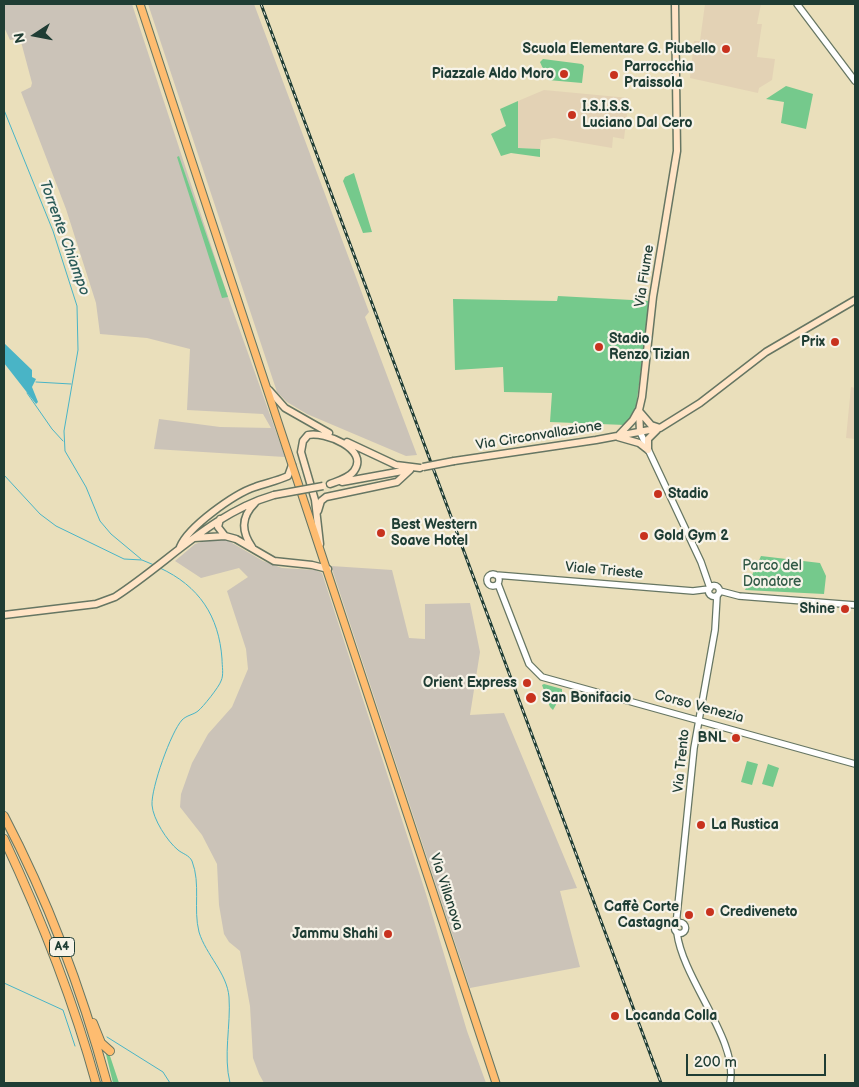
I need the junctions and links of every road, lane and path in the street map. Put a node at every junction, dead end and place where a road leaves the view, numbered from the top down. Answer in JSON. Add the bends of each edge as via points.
{"nodes":[{"id":1,"x":140,"y":4,"type":"edge"},
{"id":2,"x":675,"y":4,"type":"edge"},
{"id":3,"x":797,"y":4,"type":"edge"},
{"id":4,"x":855,"y":81,"type":"edge"},
{"id":5,"x":855,"y":300,"type":"edge"},
{"id":6,"x":268,"y":390,"type":"junction"},
{"id":7,"x":638,"y":410,"type":"junction"},
{"id":8,"x":660,"y":428,"type":"junction"},
{"id":9,"x":640,"y":432,"type":"junction"},
{"id":10,"x":617,"y":436,"type":"junction"},
{"id":11,"x":648,"y":450,"type":"junction"},
{"id":12,"x":381,"y":459,"type":"junction"},
{"id":13,"x":292,"y":461,"type":"junction"},
{"id":14,"x":422,"y":468,"type":"junction"},
{"id":15,"x":410,"y":470,"type":"junction"},
{"id":16,"x":378,"y":474,"type":"junction"},
{"id":17,"x":327,"y":485,"type":"junction"},
{"id":18,"x":257,"y":501,"type":"junction"},
{"id":19,"x":220,"y":519,"type":"junction"},
{"id":20,"x":317,"y":520,"type":"junction"},
{"id":21,"x":225,"y":536,"type":"junction"},
{"id":22,"x":192,"y":539,"type":"junction"},
{"id":23,"x":320,"y":546,"type":"junction"},
{"id":24,"x":180,"y":548,"type":"junction"},
{"id":25,"x":253,"y":548,"type":"junction"},
{"id":26,"x":323,"y":554,"type":"junction"},
{"id":27,"x":312,"y":564,"type":"junction"},
{"id":28,"x":328,"y":569,"type":"junction"},
{"id":29,"x":704,"y":571,"type":"junction"},
{"id":30,"x":496,"y":575,"type":"junction"},
{"id":31,"x":513,"y":576,"type":"junction"},
{"id":32,"x":498,"y":583,"type":"junction"},
{"id":33,"x":491,"y":586,"type":"junction"},
{"id":34,"x":713,"y":592,"type":"junction"},
{"id":35,"x":737,"y":596,"type":"junction"},
{"id":36,"x":726,"y":597,"type":"junction"},
{"id":37,"x":505,"y":602,"type":"junction"},
{"id":38,"x":855,"y":605,"type":"edge"},
{"id":39,"x":717,"y":612,"type":"junction"},
{"id":40,"x":4,"y":614,"type":"edge"},
{"id":41,"x":716,"y":619,"type":"junction"},
{"id":42,"x":699,"y":721,"type":"junction"},
{"id":43,"x":855,"y":764,"type":"edge"},
{"id":44,"x":4,"y":816,"type":"edge"},
{"id":45,"x":4,"y":839,"type":"edge"},
{"id":46,"x":679,"y":924,"type":"junction"},
{"id":47,"x":679,"y":933,"type":"junction"},
{"id":48,"x":83,"y":1006,"type":"junction"},
{"id":49,"x":110,"y":1050,"type":"dead end"},
{"id":50,"x":96,"y":1083,"type":"edge"},
{"id":51,"x":107,"y":1083,"type":"edge"},
{"id":52,"x":496,"y":1083,"type":"edge"},
{"id":53,"x":730,"y":1083,"type":"edge"}],
"edges":[{"from":1,"to":6,"type":"main road","name":"Via Villanova"},
{"from":2,"to":7,"type":"main road","name":"Via Fiume","via":[[677,151]]},
{"from":3,"to":4,"type":"street"},
{"from":5,"to":8,"type":"main road","name":"Via Circonvallazione","via":[[766,352],[700,403]]},
{"from":6,"to":12,"type":"main road","via":[[291,412]]},
{"from":6,"to":13,"type":"main road","name":"Via Villanova"},
{"from":7,"to":8,"type":"main road","via":[[652,425]]},
{"from":7,"to":9,"type":"main road","name":"Via Fiume"},
{"from":7,"to":10,"type":"main road"},
{"from":8,"to":9,"type":"main road","name":"Via Circonvallazione"},
{"from":8,"to":11,"type":"main road","via":[[648,439]]},
{"from":9,"to":10,"type":"main road","name":"Via Circonvallazione"},
{"from":9,"to":11,"type":"street","name":"Via Fiume"},
{"from":10,"to":11,"type":"main road"},
{"from":10,"to":14,"type":"main road","name":"Via Circonvallazione","bridge":true},
{"from":11,"to":29,"type":"street","name":"Via Fiume"},
{"from":12,"to":14,"type":"main road","via":[[402,467]]},
{"from":12,"to":16,"type":"main road"},
{"from":13,"to":23,"type":"main road","name":"Via Villanova"},
{"from":13,"to":24,"type":"main road","via":[[288,476],[241,494],[193,528]]},
{"from":14,"to":15,"type":"main road","name":"Via Circonvallazione"},
{"from":15,"to":16,"type":"main road","name":"Via Circonvallazione"},
{"from":15,"to":20,"type":"main road","via":[[397,482],[326,497],[320,505]]},
{"from":16,"to":17,"type":"main road","name":"Via Circonvallazione"},
{"from":17,"to":18,"type":"main road","name":"Via Circonvallazione","bridge":true},
{"from":17,"to":20,"type":"main road","via":[[349,476],[355,469],[354,453],[328,436],[308,435],[301,452],[315,500]]},
{"from":18,"to":19,"type":"main road","name":"Via Circonvallazione"},
{"from":18,"to":25,"type":"main road","via":[[246,513],[243,526]]},
{"from":19,"to":21,"type":"main road","via":[[218,527]]},
{"from":19,"to":22,"type":"main road","name":"Via Circonvallazione"},
{"from":20,"to":23,"type":"main road"},
{"from":21,"to":22,"type":"main road"},
{"from":21,"to":25,"type":"main road"},
{"from":22,"to":24,"type":"main road","name":"Via Circonvallazione"},
{"from":23,"to":26,"type":"main road","name":"Via Villanova"},
{"from":24,"to":40,"type":"main road","via":[[115,597],[96,604]]},
{"from":25,"to":27,"type":"main road","via":[[274,560]]},
{"from":26,"to":27,"type":"main road"},
{"from":26,"to":28,"type":"main road","name":"Via Villanova"},
{"from":27,"to":28,"type":"main road"},
{"from":28,"to":52,"type":"main road","name":"Via Villanova"},
{"from":29,"to":34,"type":"street","name":"Via Fiume"},
{"from":29,"to":34,"type":"street"},
{"from":30,"to":31,"type":"street","name":"Viale Trieste"},
{"from":30,"to":32,"type":"street"},
{"from":30,"to":33,"type":"street","via":[[488,578]]},
{"from":31,"to":32,"type":"street","name":"Viale Trieste"},
{"from":31,"to":34,"type":"street","name":"Viale Trieste"},
{"from":32,"to":33,"type":"street"},
{"from":32,"to":37,"type":"street"},
{"from":33,"to":37,"type":"street"},
{"from":34,"to":35,"type":"street","name":"Viale Trieste"},
{"from":34,"to":36,"type":"street","name":"Viale Trieste"},
{"from":34,"to":39,"type":"street","name":"Via Trento"},
{"from":34,"to":41,"type":"street","name":"Via Trento"},
{"from":35,"to":36,"type":"street","name":"Viale Trieste"},
{"from":35,"to":38,"type":"street","name":"Viale Trieste"},
{"from":36,"to":39,"type":"street"},
{"from":37,"to":42,"type":"street","name":"Corso Venezia","via":[[527,659],[537,673]]},
{"from":39,"to":41,"type":"street","name":"Via Trento"},
{"from":41,"to":42,"type":"street","name":"Via Trento"},
{"from":42,"to":43,"type":"street","name":"Corso Venezia"},
{"from":42,"to":46,"type":"street","name":"Via Trento"},
{"from":44,"to":48,"type":"highway","number":"A4","via":[[52,921]]},
{"from":45,"to":50,"type":"highway","number":"A4","via":[[62,977]]},
{"from":46,"to":47,"type":"street","name":"Via Trento","via":[[675,928]]},
{"from":46,"to":47,"type":"street","name":"Via Trento","via":[[686,929]]},
{"from":47,"to":53,"type":"street","via":[[680,952],[726,1046]]},
{"from":48,"to":49,"type":"highway","via":[[101,1042]]},
{"from":48,"to":51,"type":"highway","number":"A4"}]}
